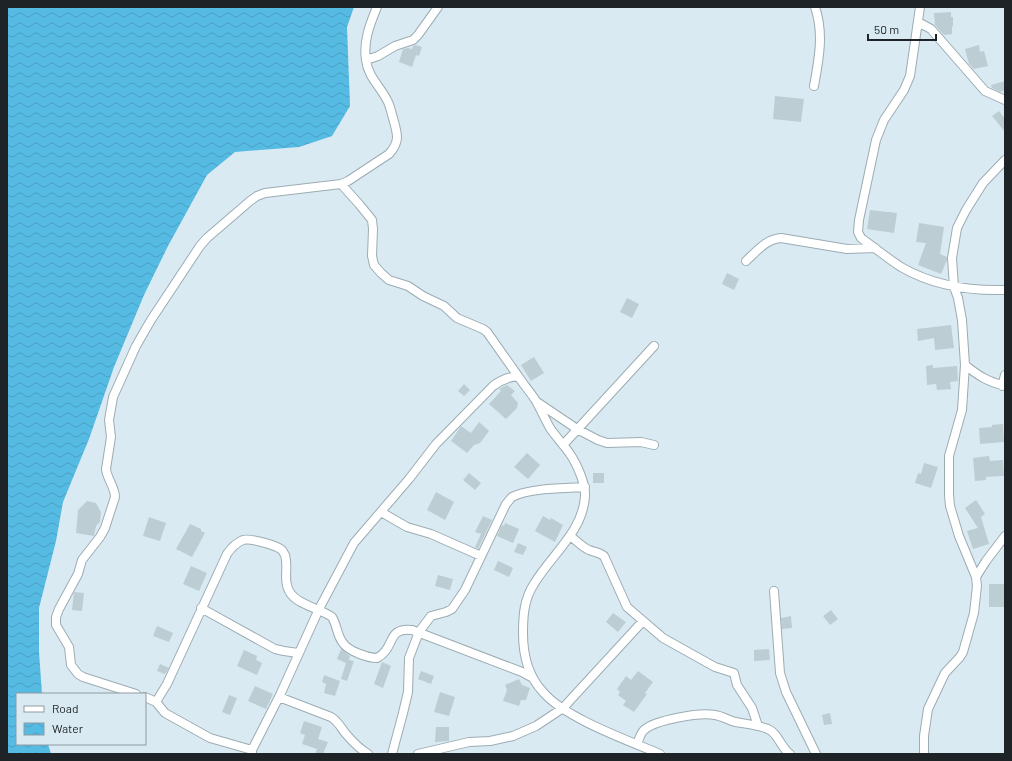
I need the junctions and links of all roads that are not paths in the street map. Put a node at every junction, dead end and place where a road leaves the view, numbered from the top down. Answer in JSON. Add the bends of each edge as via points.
{"nodes":[{"id":1,"x":377,"y":7,"type":"edge"},
{"id":2,"x":438,"y":7,"type":"edge"},
{"id":3,"x":815,"y":7,"type":"edge"},
{"id":4,"x":920,"y":7,"type":"edge"},
{"id":5,"x":918,"y":22,"type":"junction"},
{"id":6,"x":366,"y":60,"type":"junction"},
{"id":7,"x":814,"y":86,"type":"dead end"},
{"id":8,"x":1005,"y":100,"type":"edge"},
{"id":9,"x":1005,"y":160,"type":"edge"},
{"id":10,"x":340,"y":184,"type":"junction"},
{"id":11,"x":875,"y":248,"type":"junction"},
{"id":12,"x":746,"y":261,"type":"dead end"},
{"id":13,"x":954,"y":287,"type":"junction"},
{"id":14,"x":1005,"y":290,"type":"edge"},
{"id":15,"x":654,"y":346,"type":"dead end"},
{"id":16,"x":965,"y":365,"type":"junction"},
{"id":17,"x":1005,"y":375,"type":"edge"},
{"id":18,"x":518,"y":376,"type":"junction"},
{"id":19,"x":1004,"y":386,"type":"edge"},
{"id":20,"x":535,"y":400,"type":"junction"},
{"id":21,"x":577,"y":429,"type":"junction"},
{"id":22,"x":563,"y":445,"type":"junction"},
{"id":23,"x":654,"y":445,"type":"dead end"},
{"id":24,"x":584,"y":487,"type":"junction"},
{"id":25,"x":381,"y":512,"type":"junction"},
{"id":26,"x":570,"y":536,"type":"junction"},
{"id":27,"x":1005,"y":536,"type":"edge"},
{"id":28,"x":481,"y":556,"type":"junction"},
{"id":29,"x":976,"y":577,"type":"junction"},
{"id":30,"x":774,"y":592,"type":"dead end"},
{"id":31,"x":201,"y":608,"type":"junction"},
{"id":32,"x":319,"y":609,"type":"junction"},
{"id":33,"x":643,"y":621,"type":"junction"},
{"id":34,"x":419,"y":632,"type":"junction"},
{"id":35,"x":298,"y":653,"type":"junction"},
{"id":36,"x":533,"y":678,"type":"junction"},
{"id":37,"x":133,"y":693,"type":"edge"},
{"id":38,"x":146,"y":697,"type":"edge"},
{"id":39,"x":278,"y":697,"type":"junction"},
{"id":40,"x":156,"y":702,"type":"junction"},
{"id":41,"x":563,"y":708,"type":"junction"},
{"id":42,"x":758,"y":726,"type":"junction"},
{"id":43,"x":637,"y":744,"type":"junction"},
{"id":44,"x":252,"y":752,"type":"edge"},
{"id":45,"x":368,"y":754,"type":"edge"},
{"id":46,"x":392,"y":754,"type":"edge"},
{"id":47,"x":418,"y":754,"type":"edge"},
{"id":48,"x":660,"y":754,"type":"edge"},
{"id":49,"x":790,"y":754,"type":"edge"},
{"id":50,"x":816,"y":754,"type":"edge"},
{"id":51,"x":924,"y":754,"type":"edge"}],
"edges":[{"from":1,"to":6,"type":"street","via":[[366,40]]},
{"from":2,"to":6,"type":"street","via":[[413,40]]},
{"from":3,"to":7,"type":"street","via":[[820,23],[821,46]]},
{"from":4,"to":5,"type":"street"},
{"from":5,"to":8,"type":"street","via":[[931,29],[985,91]]},
{"from":5,"to":11,"type":"street","via":[[910,76],[884,120],[876,140],[859,220],[858,232],[861,238]]},
{"from":6,"to":10,"type":"street","via":[[368,72],[390,107],[398,134],[397,143],[390,154]]},
{"from":9,"to":13,"type":"street","via":[[984,182],[957,228],[952,258]]},
{"from":10,"to":18,"type":"street","via":[[372,220],[372,256],[374,265],[381,273],[389,280],[408,286],[444,306],[457,318],[487,332]]},
{"from":10,"to":37,"type":"street","via":[[257,196],[207,238],[139,339],[113,397],[106,474],[115,497],[105,528],[82,560],[78,574],[59,609],[56,625],[69,647],[71,665],[78,674]]},
{"from":11,"to":12,"type":"street","via":[[847,248],[774,238]]},
{"from":11,"to":13,"type":"street","via":[[902,267]]},
{"from":13,"to":14,"type":"street"},
{"from":13,"to":16,"type":"street","via":[[960,308]]},
{"from":15,"to":21,"type":"street"},
{"from":16,"to":19,"type":"street","via":[[984,379]]},
{"from":16,"to":29,"type":"street","via":[[962,410],[949,456],[949,495],[959,536]]},
{"from":17,"to":19,"type":"street"},
{"from":18,"to":20,"type":"street"},
{"from":18,"to":25,"type":"street","via":[[501,380],[493,386],[436,444]]},
{"from":20,"to":21,"type":"street"},
{"from":20,"to":22,"type":"street","via":[[550,428]]},
{"from":21,"to":22,"type":"street"},
{"from":21,"to":23,"type":"street","via":[[607,443],[633,441]]},
{"from":22,"to":24,"type":"street","via":[[574,461]]},
{"from":24,"to":26,"type":"street","via":[[583,509]]},
{"from":24,"to":28,"type":"street","via":[[536,491],[511,498]]},
{"from":25,"to":28,"type":"street","via":[[407,527]]},
{"from":25,"to":32,"type":"street","via":[[351,548]]},
{"from":26,"to":33,"type":"street","via":[[590,551],[604,556],[627,607]]},
{"from":26,"to":36,"type":"street","via":[[534,584],[527,598],[523,647],[526,663]]},
{"from":27,"to":29,"type":"street"},
{"from":28,"to":34,"type":"street","via":[[465,590],[452,609],[431,616]]},
{"from":29,"to":51,"type":"street","via":[[974,613],[963,652],[945,673],[928,709]]},
{"from":30,"to":50,"type":"street","via":[[780,673],[786,692]]},
{"from":31,"to":32,"type":"street","via":[[227,554],[235,544],[251,540],[282,549],[291,594],[299,601]]},
{"from":31,"to":35,"type":"street","via":[[275,648]]},
{"from":31,"to":40,"type":"street","via":[[167,684]]},
{"from":32,"to":34,"type":"street","via":[[332,616],[343,644],[366,656],[378,658],[382,655],[399,630]]},
{"from":32,"to":35,"type":"street"},
{"from":33,"to":41,"type":"street"},
{"from":33,"to":42,"type":"street","via":[[671,643],[715,667],[734,674],[737,685],[752,708]]},
{"from":34,"to":36,"type":"street"},
{"from":34,"to":46,"type":"street","via":[[409,658],[408,692]]},
{"from":35,"to":39,"type":"street"},
{"from":36,"to":41,"type":"street","via":[[542,692]]},
{"from":38,"to":40,"type":"street"},
{"from":39,"to":44,"type":"street"},
{"from":39,"to":45,"type":"street","via":[[336,720],[347,735]]},
{"from":40,"to":44,"type":"street","via":[[165,713],[202,734]]},
{"from":41,"to":43,"type":"street"},
{"from":41,"to":47,"type":"street","via":[[536,726],[513,736],[469,742]]},
{"from":42,"to":43,"type":"street","via":[[709,714],[680,717],[644,730]]},
{"from":42,"to":49,"type":"street","via":[[774,732]]},
{"from":43,"to":48,"type":"street"}]}
